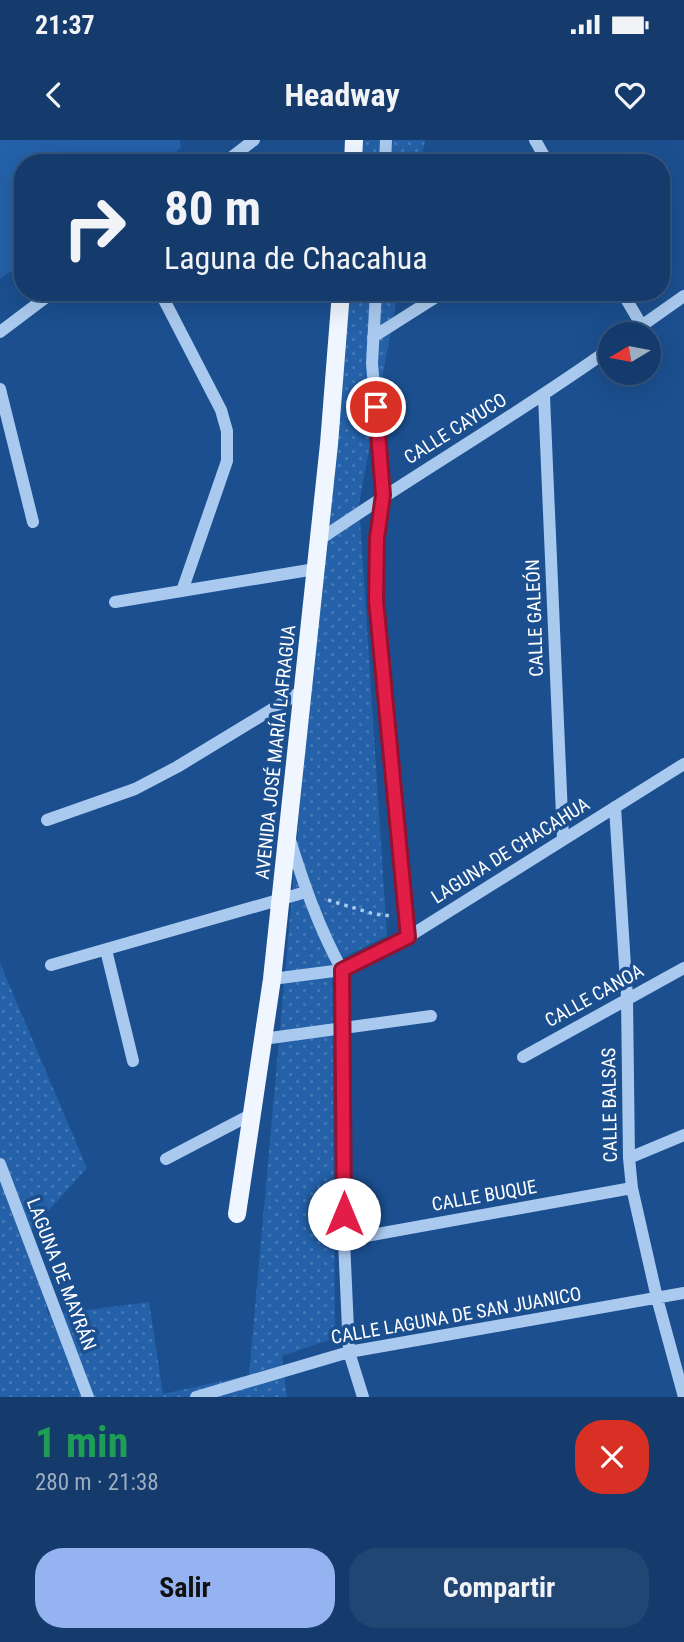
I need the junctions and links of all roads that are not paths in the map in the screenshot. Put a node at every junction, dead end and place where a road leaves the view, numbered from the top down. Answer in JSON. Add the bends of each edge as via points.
{"nodes":[{"id":1,"x":254,"y":140,"type":"edge"},
{"id":2,"x":236,"y":154,"type":"edge"},
{"id":3,"x":684,"y":296,"type":"edge"},
{"id":4,"x":41,"y":301,"type":"edge"},
{"id":5,"x":165,"y":301,"type":"edge"},
{"id":6,"x":340,"y":301,"type":"edge"},
{"id":7,"x":375,"y":301,"type":"edge"},
{"id":8,"x":429,"y":301,"type":"edge"},
{"id":9,"x":627,"y":301,"type":"edge"},
{"id":10,"x":640,"y":322,"type":"edge"},
{"id":11,"x":648,"y":322,"type":"edge"},
{"id":12,"x":0,"y":332,"type":"edge"},
{"id":13,"x":373,"y":337,"type":"junction"},
{"id":14,"x":598,"y":357,"type":"edge"},
{"id":15,"x":0,"y":389,"type":"edge"},
{"id":16,"x":544,"y":396,"type":"junction"},
{"id":17,"x":383,"y":495,"type":"junction"},
{"id":18,"x":33,"y":522,"type":"dead end"},
{"id":19,"x":318,"y":540,"type":"junction"},
{"id":20,"x":315,"y":569,"type":"junction"},
{"id":21,"x":182,"y":591,"type":"junction"},
{"id":22,"x":115,"y":602,"type":"dead end"},
{"id":23,"x":302,"y":691,"type":"junction"},
{"id":24,"x":684,"y":764,"type":"edge"},
{"id":25,"x":615,"y":807,"type":"junction"},
{"id":26,"x":47,"y":820,"type":"dead end"},
{"id":27,"x":288,"y":833,"type":"junction"},
{"id":28,"x":563,"y":839,"type":"junction"},
{"id":29,"x":306,"y":892,"type":"junction"},
{"id":30,"x":281,"y":901,"type":"junction"},
{"id":31,"x":408,"y":937,"type":"junction"},
{"id":32,"x":106,"y":950,"type":"junction"},
{"id":33,"x":51,"y":965,"type":"dead end"},
{"id":34,"x":684,"y":968,"type":"edge"},
{"id":35,"x":342,"y":970,"type":"junction"},
{"id":36,"x":272,"y":979,"type":"junction"},
{"id":37,"x":627,"y":998,"type":"junction"},
{"id":38,"x":430,"y":1016,"type":"dead end"},
{"id":39,"x":343,"y":1028,"type":"junction"},
{"id":40,"x":263,"y":1039,"type":"junction"},
{"id":41,"x":523,"y":1057,"type":"dead end"},
{"id":42,"x":133,"y":1061,"type":"dead end"},
{"id":43,"x":252,"y":1114,"type":"junction"},
{"id":44,"x":684,"y":1135,"type":"edge"},
{"id":45,"x":629,"y":1158,"type":"junction"},
{"id":46,"x":166,"y":1159,"type":"dead end"},
{"id":47,"x":0,"y":1164,"type":"edge"},
{"id":48,"x":632,"y":1188,"type":"junction"},
{"id":49,"x":237,"y":1214,"type":"dead end"},
{"id":50,"x":344,"y":1240,"type":"junction"},
{"id":51,"x":684,"y":1293,"type":"edge"},
{"id":52,"x":657,"y":1298,"type":"junction"},
{"id":53,"x":349,"y":1352,"type":"junction"},
{"id":54,"x":88,"y":1397,"type":"edge"},
{"id":55,"x":197,"y":1397,"type":"edge"},
{"id":56,"x":363,"y":1397,"type":"edge"},
{"id":57,"x":684,"y":1397,"type":"edge"}],
"edges":[{"from":1,"to":2,"type":"street"},
{"from":3,"to":11,"type":"street"},
{"from":4,"to":12,"type":"street"},
{"from":5,"to":21,"type":"street","via":[[221,410],[227,431],[227,461]]},
{"from":6,"to":19,"type":"main road","name":"AVENIDA JOSÉ MARÍA LAFRAGUA"},
{"from":7,"to":13,"type":"street"},
{"from":8,"to":13,"type":"street"},
{"from":9,"to":10,"type":"street"},
{"from":13,"to":17,"type":"street"},
{"from":14,"to":16,"type":"street","name":"CALLE CAYUCO"},
{"from":15,"to":18,"type":"street"},
{"from":16,"to":17,"type":"street","name":"CALLE CAYUCO"},
{"from":16,"to":28,"type":"street","name":"CALLE GALEÓN"},
{"from":17,"to":19,"type":"street","name":"CALLE CAYUCO"},
{"from":17,"to":31,"type":"street","via":[[376,600]]},
{"from":19,"to":20,"type":"main road","name":"AVENIDA JOSÉ MARÍA LAFRAGUA"},
{"from":20,"to":21,"type":"street"},
{"from":20,"to":23,"type":"main road","name":"AVENIDA JOSÉ MARÍA LAFRAGUA"},
{"from":21,"to":22,"type":"street"},
{"from":23,"to":26,"type":"street","via":[[135,789]]},
{"from":23,"to":27,"type":"main road","name":"AVENIDA JOSÉ MARÍA LAFRAGUA"},
{"from":24,"to":25,"type":"street","name":"LAGUNA DE CHACAHUA"},
{"from":25,"to":28,"type":"street","name":"LAGUNA DE CHACAHUA"},
{"from":25,"to":37,"type":"street","name":"CALLE BALSAS"},
{"from":27,"to":29,"type":"street"},
{"from":27,"to":30,"type":"main road","name":"AVENIDA JOSÉ MARÍA LAFRAGUA"},
{"from":28,"to":31,"type":"street","name":"LAGUNA DE CHACAHUA"},
{"from":29,"to":30,"type":"street"},
{"from":29,"to":35,"type":"street"},
{"from":30,"to":32,"type":"street"},
{"from":30,"to":36,"type":"main road","name":"AVENIDA JOSÉ MARÍA LAFRAGUA"},
{"from":31,"to":35,"type":"street","name":"LAGUNA DE CHACAHUA"},
{"from":32,"to":33,"type":"street"},
{"from":32,"to":42,"type":"street"},
{"from":34,"to":37,"type":"street","name":"CALLE CANOA"},
{"from":35,"to":36,"type":"street","name":"LAGUNA DE CHACAHUA"},
{"from":35,"to":39,"type":"street"},
{"from":36,"to":40,"type":"main road","name":"AVENIDA JOSÉ MARÍA LAFRAGUA"},
{"from":37,"to":41,"type":"street","name":"CALLE CANOA"},
{"from":37,"to":45,"type":"street","name":"CALLE BALSAS"},
{"from":38,"to":39,"type":"street"},
{"from":39,"to":40,"type":"street"},
{"from":39,"to":50,"type":"street"},
{"from":40,"to":43,"type":"main road","name":"AVENIDA JOSÉ MARÍA LAFRAGUA"},
{"from":43,"to":46,"type":"street"},
{"from":43,"to":49,"type":"main road","name":"AVENIDA JOSÉ MARÍA LAFRAGUA"},
{"from":44,"to":45,"type":"street"},
{"from":45,"to":48,"type":"street","name":"CALLE BALSAS"},
{"from":47,"to":54,"type":"street","name":"LAGUNA DE MAYRÁN"},
{"from":48,"to":50,"type":"street","name":"CALLE BUQUE"},
{"from":48,"to":52,"type":"street","name":"CALLE BALSAS"},
{"from":50,"to":53,"type":"street"},
{"from":51,"to":52,"type":"street","name":"CALLE LAGUNA DE SAN JUANICO"},
{"from":52,"to":53,"type":"street","name":"CALLE LAGUNA DE SAN JUANICO"},
{"from":52,"to":57,"type":"street","name":"CALLE BALSAS"},
{"from":53,"to":55,"type":"street","name":"CALLE LAGUNA DE SAN JUANICO"},
{"from":53,"to":56,"type":"street"}]}
